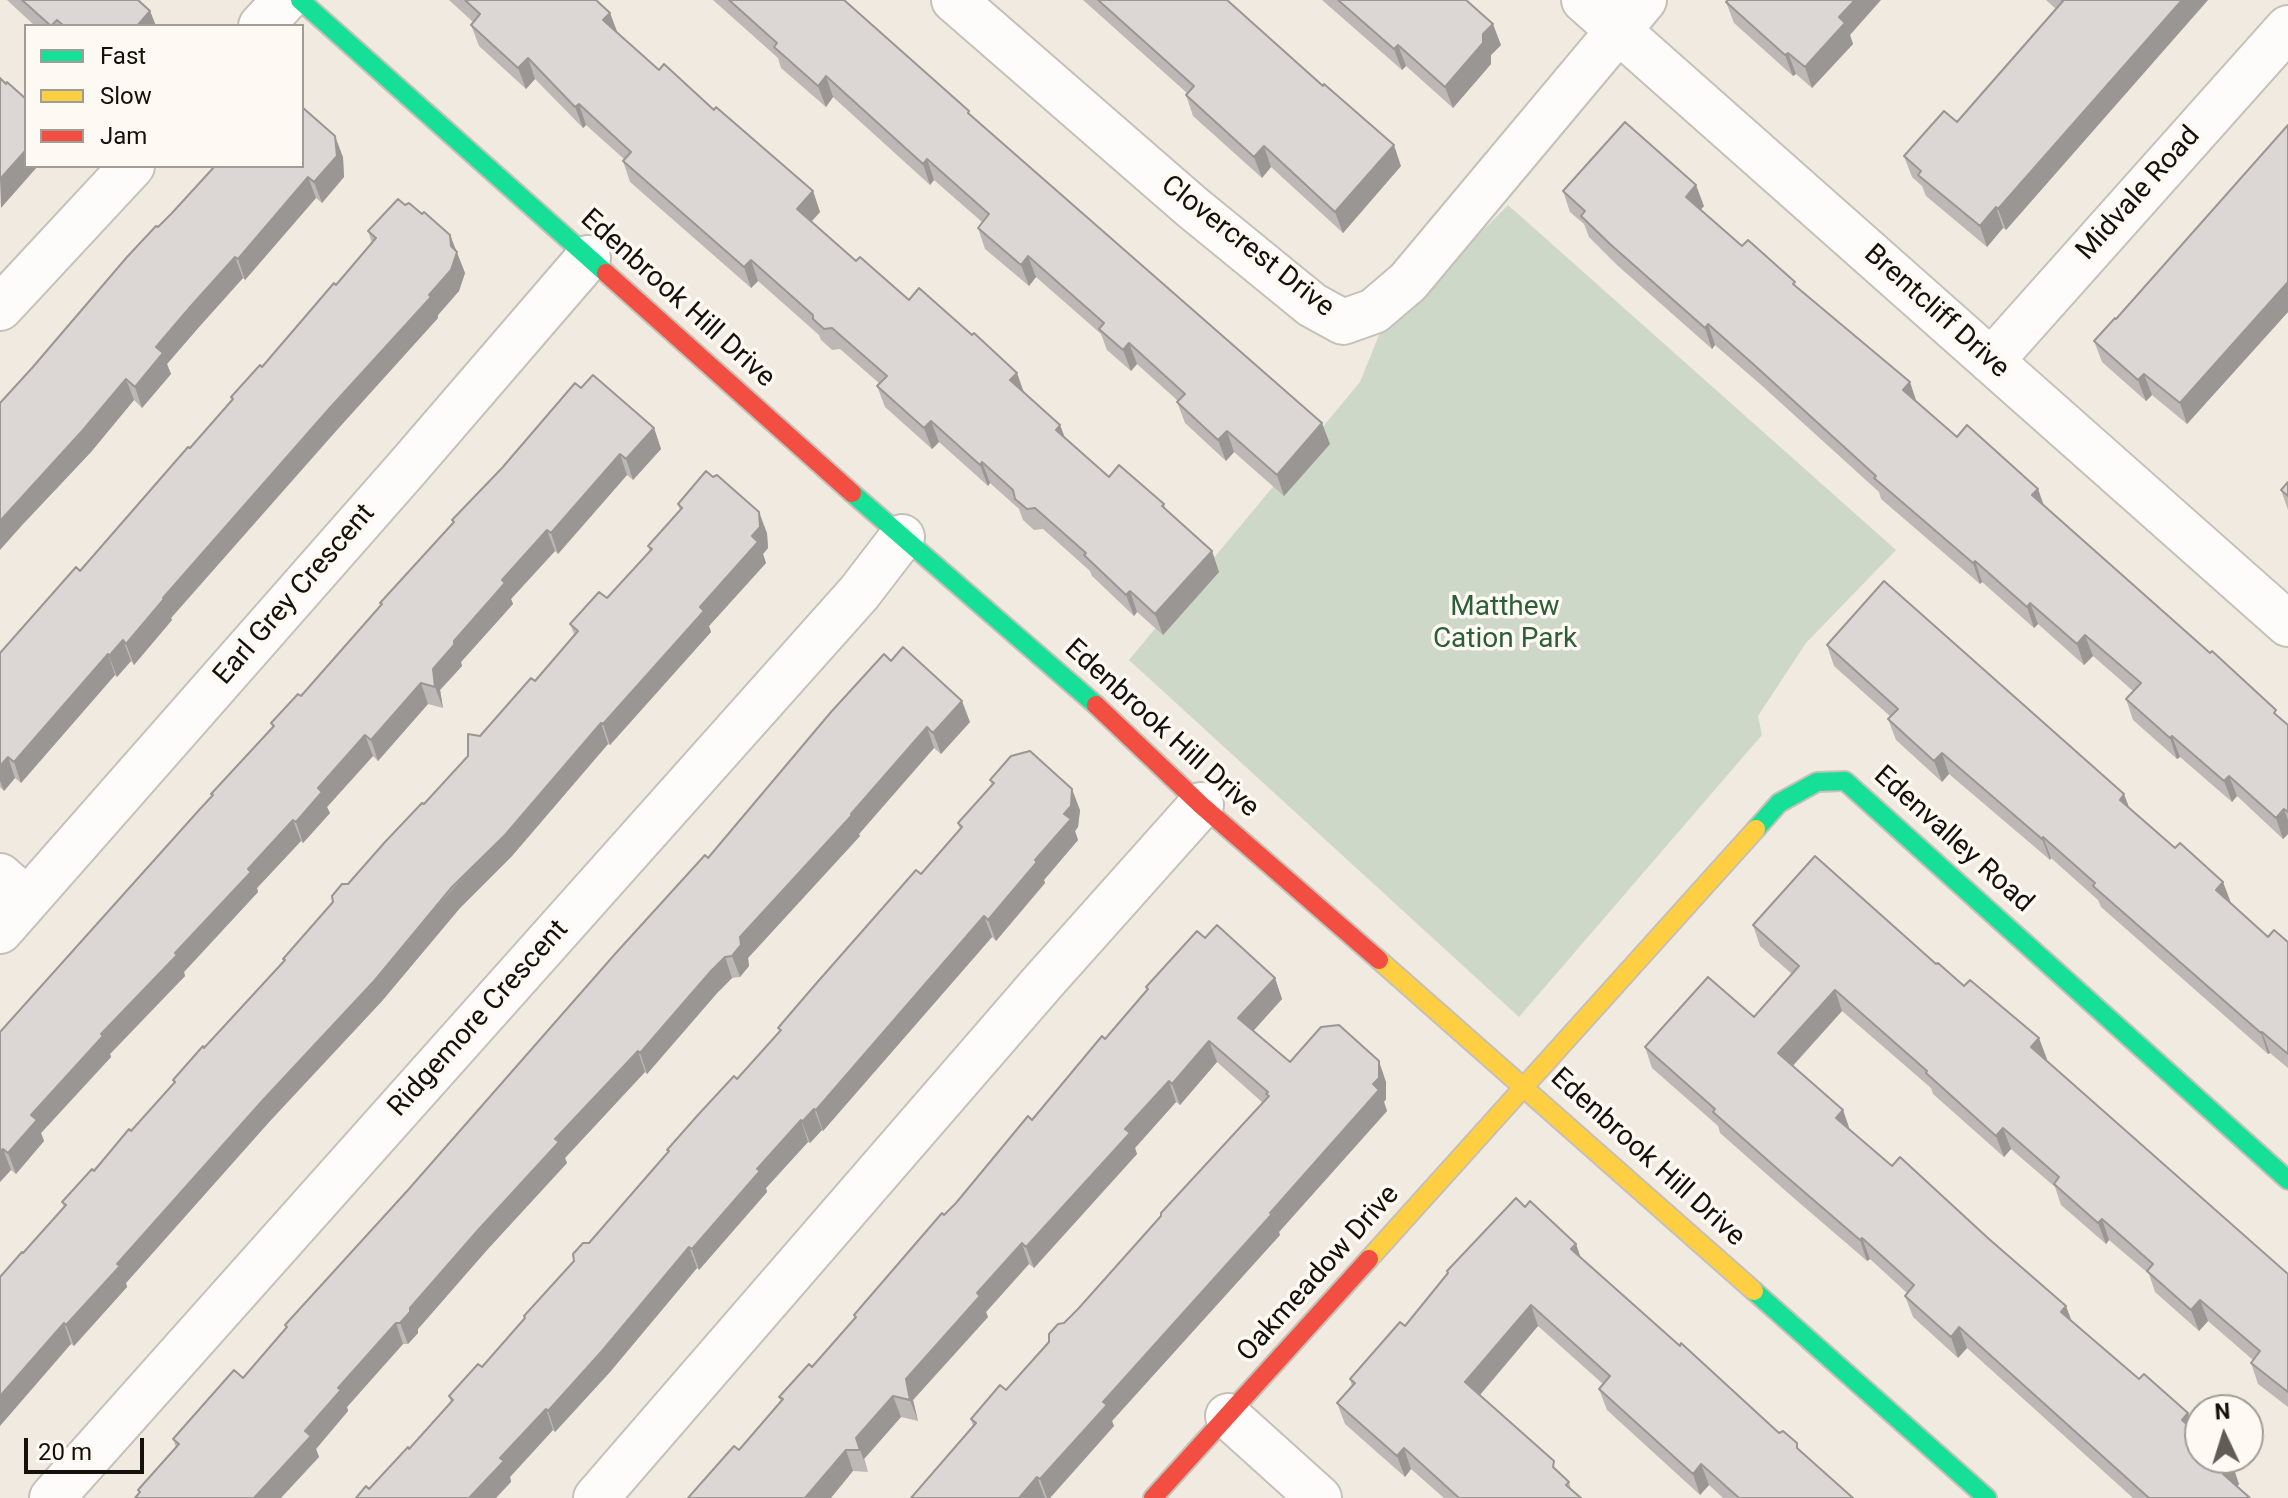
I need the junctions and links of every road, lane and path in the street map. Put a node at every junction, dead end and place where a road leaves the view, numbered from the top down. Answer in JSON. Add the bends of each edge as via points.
{"nodes":[{"id":1,"x":285,"y":0,"type":"edge"},
{"id":2,"x":300,"y":0,"type":"edge"},
{"id":3,"x":954,"y":0,"type":"edge"},
{"id":4,"x":1584,"y":0,"type":"edge"},
{"id":5,"x":1631,"y":15,"type":"edge"},
{"id":6,"x":263,"y":24,"type":"edge"},
{"id":7,"x":2288,"y":28,"type":"edge"},
{"id":8,"x":130,"y":168,"type":"edge"},
{"id":9,"x":588,"y":258,"type":"junction"},
{"id":10,"x":0,"y":308,"type":"edge"},
{"id":11,"x":1991,"y":361,"type":"junction"},
{"id":12,"x":902,"y":537,"type":"junction"},
{"id":13,"x":2288,"y":624,"type":"edge"},
{"id":14,"x":1201,"y":805,"type":"junction"},
{"id":15,"x":9,"y":902,"type":"edge"},
{"id":16,"x":1525,"y":1087,"type":"junction"},
{"id":17,"x":2288,"y":1180,"type":"edge"},
{"id":18,"x":1228,"y":1416,"type":"junction"},
{"id":19,"x":52,"y":1498,"type":"edge"},
{"id":20,"x":596,"y":1498,"type":"edge"},
{"id":21,"x":1153,"y":1498,"type":"edge"},
{"id":22,"x":1319,"y":1498,"type":"edge"},
{"id":23,"x":1987,"y":1498,"type":"edge"}],
"edges":[{"from":1,"to":6,"type":"street"},
{"from":2,"to":9,"type":"street","name":"Edenbrook Hill Drive"},
{"from":3,"to":5,"type":"street","name":"Clovercrest Drive","via":[[1228,236],[1312,305],[1343,322],[1374,311],[1408,282]]},
{"from":4,"to":5,"type":"street","name":"Brentcliff Drive"},
{"from":5,"to":11,"type":"street","name":"Brentcliff Drive"},
{"from":7,"to":11,"type":"street","name":"Midvale Road"},
{"from":8,"to":10,"type":"street"},
{"from":9,"to":12,"type":"street","name":"Edenbrook Hill Drive"},
{"from":9,"to":15,"type":"street","name":"Earl Grey Crescent","via":[[418,455]]},
{"from":11,"to":13,"type":"street","name":"Brentcliff Drive"},
{"from":12,"to":14,"type":"street","name":"Edenbrook Hill Drive","via":[[1121,727]]},
{"from":12,"to":19,"type":"street","name":"Ridgemore Crescent","via":[[859,593]]},
{"from":14,"to":16,"type":"street","name":"Edenbrook Hill Drive"},
{"from":14,"to":20,"type":"street"},
{"from":16,"to":17,"type":"street","name":"Edenvalley Road","via":[[1779,803],[1817,782],[1845,781]]},
{"from":16,"to":18,"type":"street","name":"Oakmeadow Drive"},
{"from":16,"to":23,"type":"street","name":"Edenbrook Hill Drive"},
{"from":18,"to":21,"type":"street","name":"Oakmeadow Drive"},
{"from":18,"to":22,"type":"street"}]}
